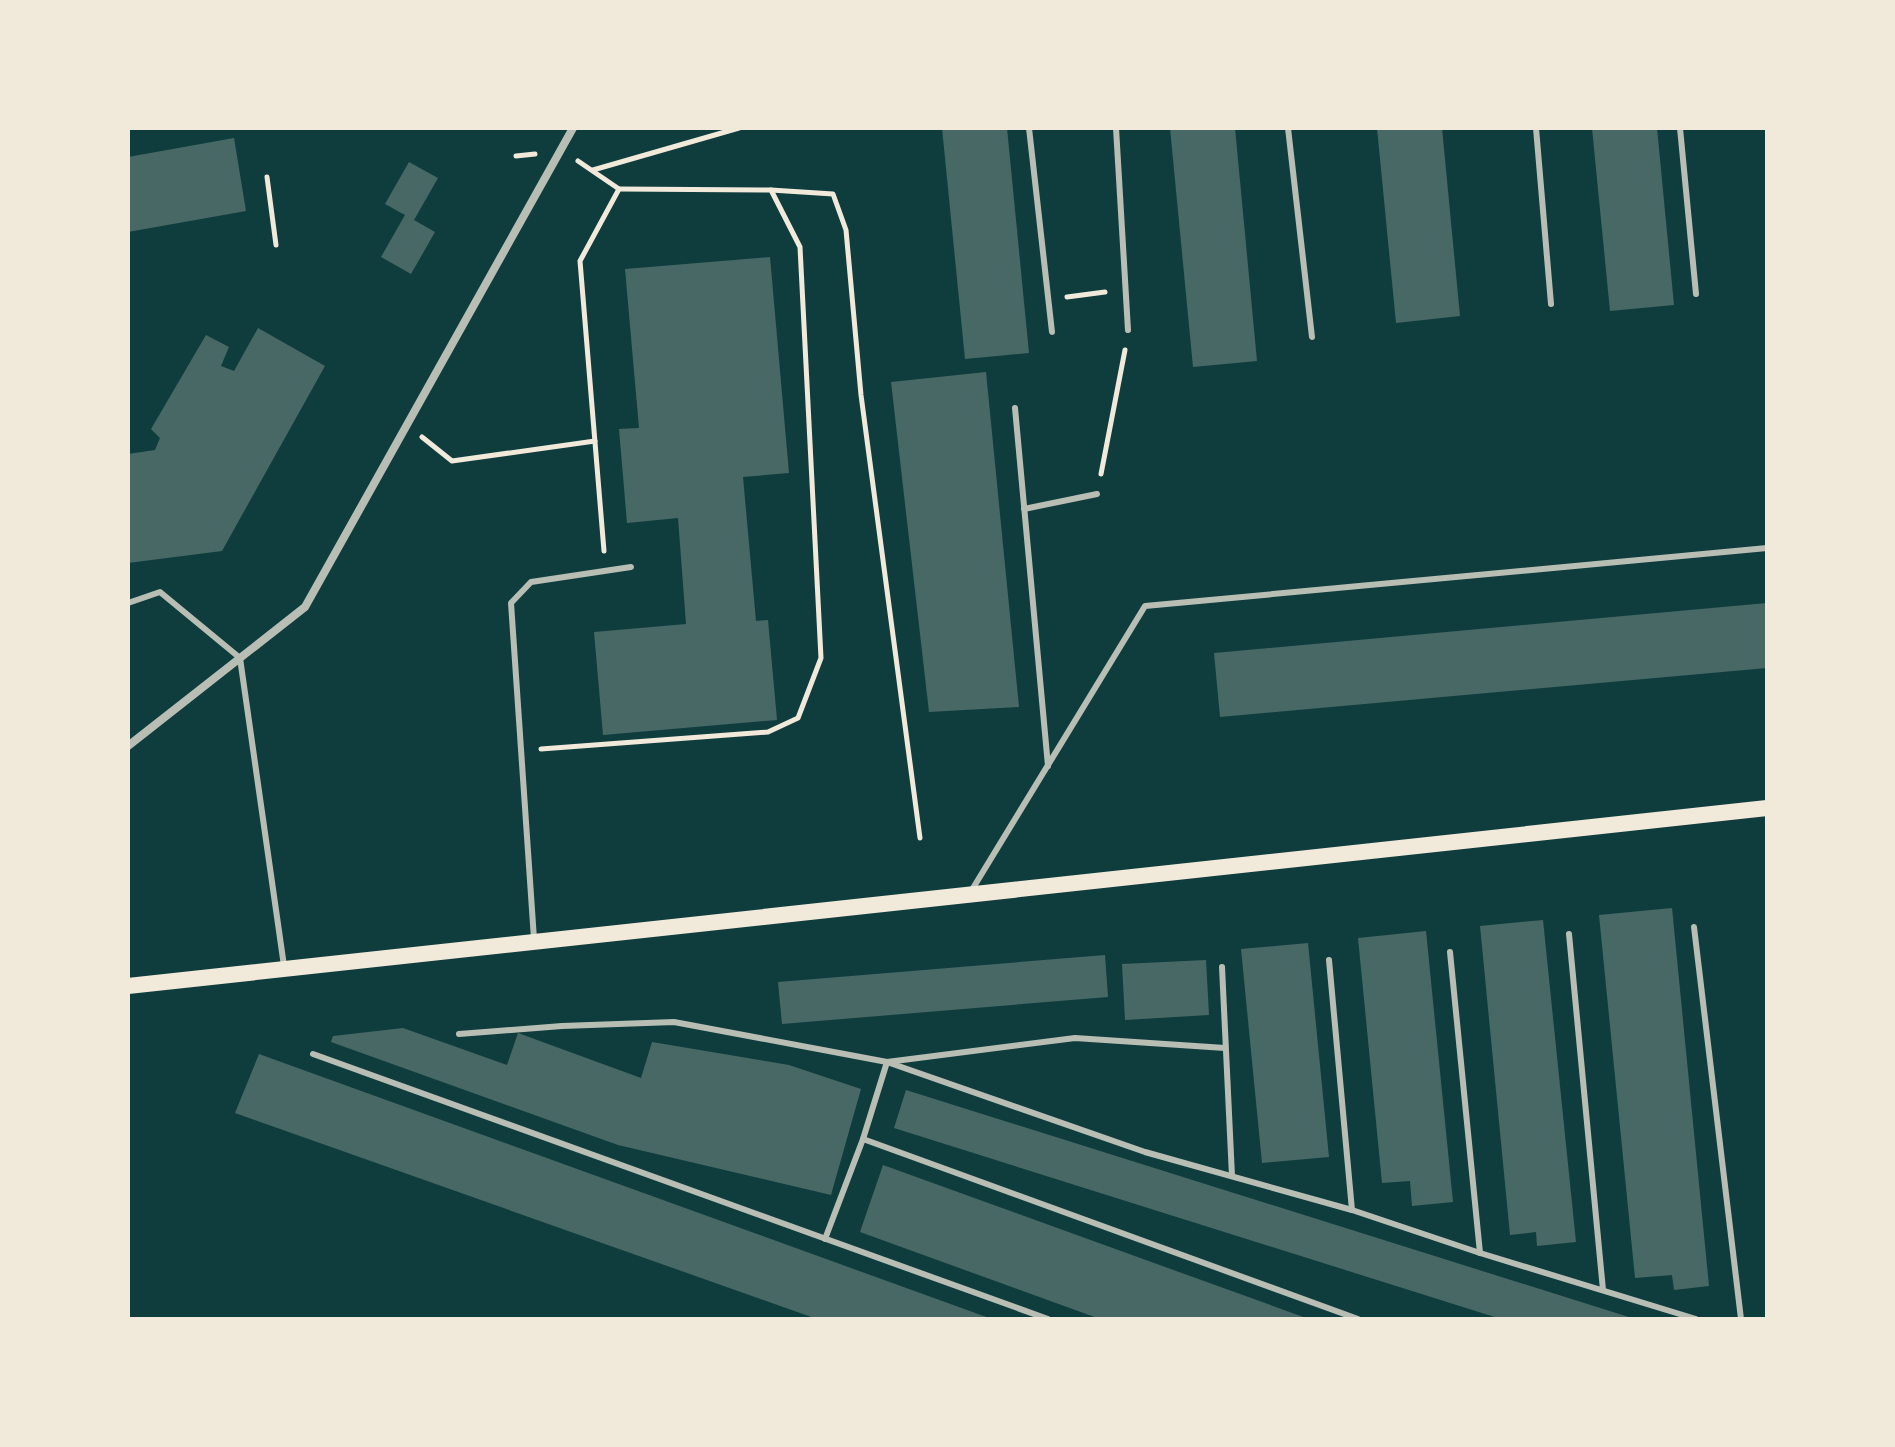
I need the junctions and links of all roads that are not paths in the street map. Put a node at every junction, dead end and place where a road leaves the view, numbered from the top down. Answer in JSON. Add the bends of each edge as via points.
{"nodes":[{"id":1,"x":573,"y":128,"type":"edge"},
{"id":2,"x":1029,"y":128,"type":"edge"},
{"id":3,"x":1116,"y":128,"type":"edge"},
{"id":4,"x":1288,"y":128,"type":"edge"},
{"id":5,"x":1536,"y":128,"type":"edge"},
{"id":6,"x":1680,"y":128,"type":"edge"},
{"id":7,"x":1696,"y":294,"type":"dead end"},
{"id":8,"x":1551,"y":304,"type":"dead end"},
{"id":9,"x":1128,"y":330,"type":"road end"},
{"id":10,"x":1052,"y":332,"type":"dead end"},
{"id":11,"x":1312,"y":337,"type":"dead end"},
{"id":12,"x":1015,"y":408,"type":"dead end"},
{"id":13,"x":1097,"y":494,"type":"road end"},
{"id":14,"x":1024,"y":509,"type":"junction"},
{"id":15,"x":1767,"y":548,"type":"edge"},
{"id":16,"x":631,"y":567,"type":"dead end"},
{"id":17,"x":128,"y":603,"type":"edge"},
{"id":18,"x":240,"y":658,"type":"junction"},
{"id":19,"x":128,"y":746,"type":"edge"},
{"id":20,"x":1048,"y":766,"type":"junction"},
{"id":21,"x":1767,"y":808,"type":"edge"},
{"id":22,"x":969,"y":895,"type":"junction"},
{"id":23,"x":1694,"y":927,"type":"dead end"},
{"id":24,"x":1569,"y":934,"type":"dead end"},
{"id":25,"x":535,"y":942,"type":"junction"},
{"id":26,"x":1450,"y":952,"type":"dead end"},
{"id":27,"x":1329,"y":960,"type":"dead end"},
{"id":28,"x":1222,"y":967,"type":"dead end"},
{"id":29,"x":285,"y":969,"type":"junction"},
{"id":30,"x":128,"y":986,"type":"edge"},
{"id":31,"x":459,"y":1034,"type":"dead end"},
{"id":32,"x":1225,"y":1048,"type":"junction"},
{"id":33,"x":313,"y":1054,"type":"dead end"},
{"id":34,"x":887,"y":1062,"type":"junction"},
{"id":35,"x":863,"y":1139,"type":"junction"},
{"id":36,"x":1232,"y":1176,"type":"junction"},
{"id":37,"x":1352,"y":1210,"type":"junction"},
{"id":38,"x":825,"y":1239,"type":"junction"},
{"id":39,"x":1480,"y":1253,"type":"junction"},
{"id":40,"x":1603,"y":1290,"type":"junction"},
{"id":41,"x":1048,"y":1319,"type":"edge"},
{"id":42,"x":1358,"y":1319,"type":"edge"},
{"id":43,"x":1696,"y":1319,"type":"edge"},
{"id":44,"x":1741,"y":1319,"type":"edge"}],
"edges":[{"from":1,"to":18,"type":"street","via":[[305,607]]},
{"from":2,"to":10,"type":"lane"},
{"from":3,"to":9,"type":"lane"},
{"from":4,"to":11,"type":"lane"},
{"from":5,"to":8,"type":"lane"},
{"from":6,"to":7,"type":"lane"},
{"from":12,"to":14,"type":"lane"},
{"from":13,"to":14,"type":"lane"},
{"from":14,"to":20,"type":"lane"},
{"from":15,"to":20,"type":"lane","via":[[1145,606]]},
{"from":16,"to":25,"type":"lane","via":[[531,582],[511,603]]},
{"from":17,"to":18,"type":"lane","via":[[160,592]]},
{"from":18,"to":19,"type":"street"},
{"from":18,"to":29,"type":"lane"},
{"from":20,"to":22,"type":"lane"},
{"from":21,"to":22,"type":"main road"},
{"from":22,"to":25,"type":"main road"},
{"from":23,"to":44,"type":"lane"},
{"from":24,"to":40,"type":"lane"},
{"from":25,"to":29,"type":"main road"},
{"from":26,"to":39,"type":"lane"},
{"from":27,"to":37,"type":"lane"},
{"from":28,"to":32,"type":"lane"},
{"from":29,"to":30,"type":"main road"},
{"from":31,"to":34,"type":"lane","via":[[674,1022]]},
{"from":32,"to":34,"type":"lane","via":[[1075,1038]]},
{"from":32,"to":36,"type":"lane"},
{"from":33,"to":38,"type":"lane"},
{"from":34,"to":35,"type":"lane"},
{"from":34,"to":36,"type":"lane","via":[[1145,1152]]},
{"from":35,"to":38,"type":"lane"},
{"from":35,"to":42,"type":"lane"},
{"from":36,"to":37,"type":"lane"},
{"from":37,"to":39,"type":"lane"},
{"from":38,"to":41,"type":"lane"},
{"from":39,"to":40,"type":"lane"},
{"from":40,"to":43,"type":"lane"}]}
